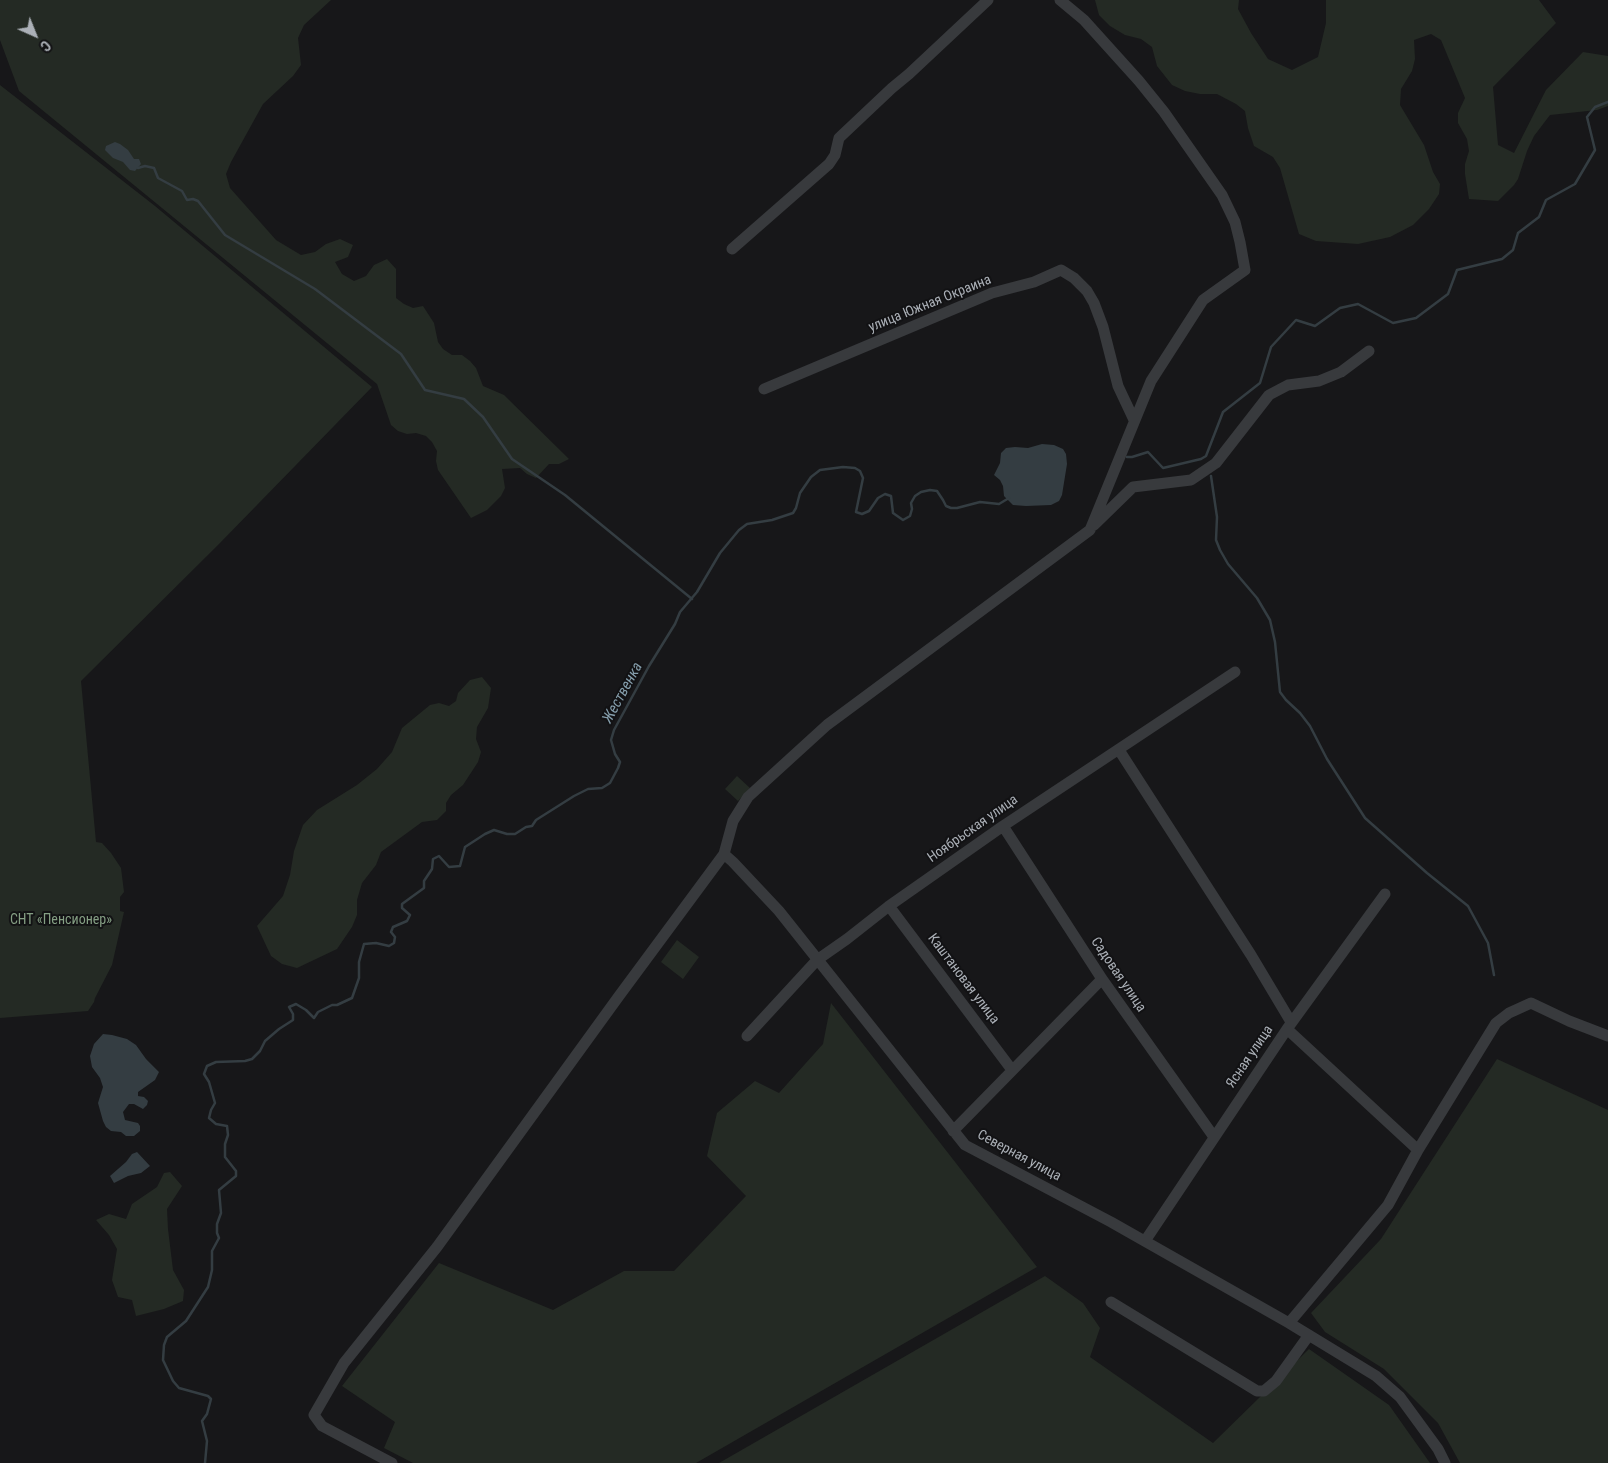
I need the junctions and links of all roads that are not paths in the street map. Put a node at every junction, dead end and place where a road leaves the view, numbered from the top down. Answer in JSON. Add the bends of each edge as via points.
{"nodes":[{"id":1,"x":988,"y":0,"type":"edge"},
{"id":2,"x":1060,"y":0,"type":"edge"},
{"id":3,"x":732,"y":249,"type":"dead end"},
{"id":4,"x":1369,"y":351,"type":"dead end"},
{"id":5,"x":764,"y":389,"type":"dead end"},
{"id":6,"x":1134,"y":420,"type":"junction"},
{"id":7,"x":1090,"y":530,"type":"junction"},
{"id":8,"x":1235,"y":672,"type":"dead end"},
{"id":9,"x":1119,"y":750,"type":"junction"},
{"id":10,"x":1003,"y":826,"type":"junction"},
{"id":11,"x":724,"y":854,"type":"junction"},
{"id":12,"x":1385,"y":894,"type":"dead end"},
{"id":13,"x":889,"y":906,"type":"junction"},
{"id":14,"x":817,"y":960,"type":"junction"},
{"id":15,"x":1102,"y":979,"type":"junction"},
{"id":16,"x":1289,"y":1026,"type":"junction"},
{"id":17,"x":747,"y":1036,"type":"dead end"},
{"id":18,"x":1608,"y":1036,"type":"edge"},
{"id":19,"x":1012,"y":1070,"type":"junction"},
{"id":20,"x":953,"y":1130,"type":"junction"},
{"id":21,"x":1214,"y":1137,"type":"junction"},
{"id":22,"x":1418,"y":1150,"type":"junction"},
{"id":23,"x":1145,"y":1241,"type":"junction"},
{"id":24,"x":1111,"y":1302,"type":"dead end"},
{"id":25,"x":1289,"y":1323,"type":"junction"},
{"id":26,"x":1309,"y":1335,"type":"junction"},
{"id":27,"x":392,"y":1463,"type":"edge"},
{"id":28,"x":1445,"y":1463,"type":"edge"}],
"edges":[{"from":1,"to":3,"type":"street","via":[[839,138],[835,156],[829,164]]},
{"from":2,"to":6,"type":"street","via":[[1084,20],[1139,81],[1222,195],[1235,222],[1245,270],[1203,300],[1151,381]]},
{"from":4,"to":7,"type":"street","via":[[1341,372],[1319,381],[1288,385],[1269,395],[1216,463],[1191,480],[1133,486]]},
{"from":5,"to":6,"type":"street","name":"улица Южная Окраина","via":[[992,293],[1034,282],[1061,270],[1087,291],[1094,303],[1118,386]]},
{"from":6,"to":7,"type":"street"},
{"from":7,"to":11,"type":"street","via":[[827,725],[748,797],[732,821]]},
{"from":8,"to":9,"type":"street","name":"Ноябрьская улица"},
{"from":9,"to":10,"type":"street","name":"Ноябрьская улица"},
{"from":9,"to":16,"type":"street","via":[[1251,955]]},
{"from":10,"to":13,"type":"street","name":"Ноябрьская улица"},
{"from":10,"to":15,"type":"street","name":"Садовая улица"},
{"from":11,"to":14,"type":"street","name":"Северная улица","via":[[779,911]]},
{"from":11,"to":27,"type":"street","via":[[437,1246],[344,1363],[314,1415],[322,1426]]},
{"from":12,"to":16,"type":"street","name":"Ясная улица"},
{"from":13,"to":14,"type":"street","name":"Ноябрьская улица"},
{"from":13,"to":19,"type":"street","name":"Каштановая улица"},
{"from":14,"to":17,"type":"street","name":"Ноябрьская улица"},
{"from":14,"to":20,"type":"street","name":"Северная улица"},
{"from":15,"to":19,"type":"street"},
{"from":15,"to":21,"type":"street","name":"Садовая улица"},
{"from":16,"to":21,"type":"street","name":"Ясная улица"},
{"from":16,"to":22,"type":"street"},
{"from":18,"to":22,"type":"street","via":[[1530,1003],[1509,1013],[1496,1023]]},
{"from":19,"to":20,"type":"street"},
{"from":20,"to":23,"type":"street","name":"Северная улица","via":[[965,1145]]},
{"from":21,"to":23,"type":"street","name":"Ясная улица"},
{"from":22,"to":25,"type":"street","via":[[1388,1205]]},
{"from":23,"to":25,"type":"street","name":"Северная улица"},
{"from":24,"to":26,"type":"street","via":[[1257,1391],[1264,1391],[1276,1381]]},
{"from":25,"to":26,"type":"street","name":"Северная улица"},
{"from":26,"to":28,"type":"street","via":[[1376,1376],[1400,1396]]}]}
